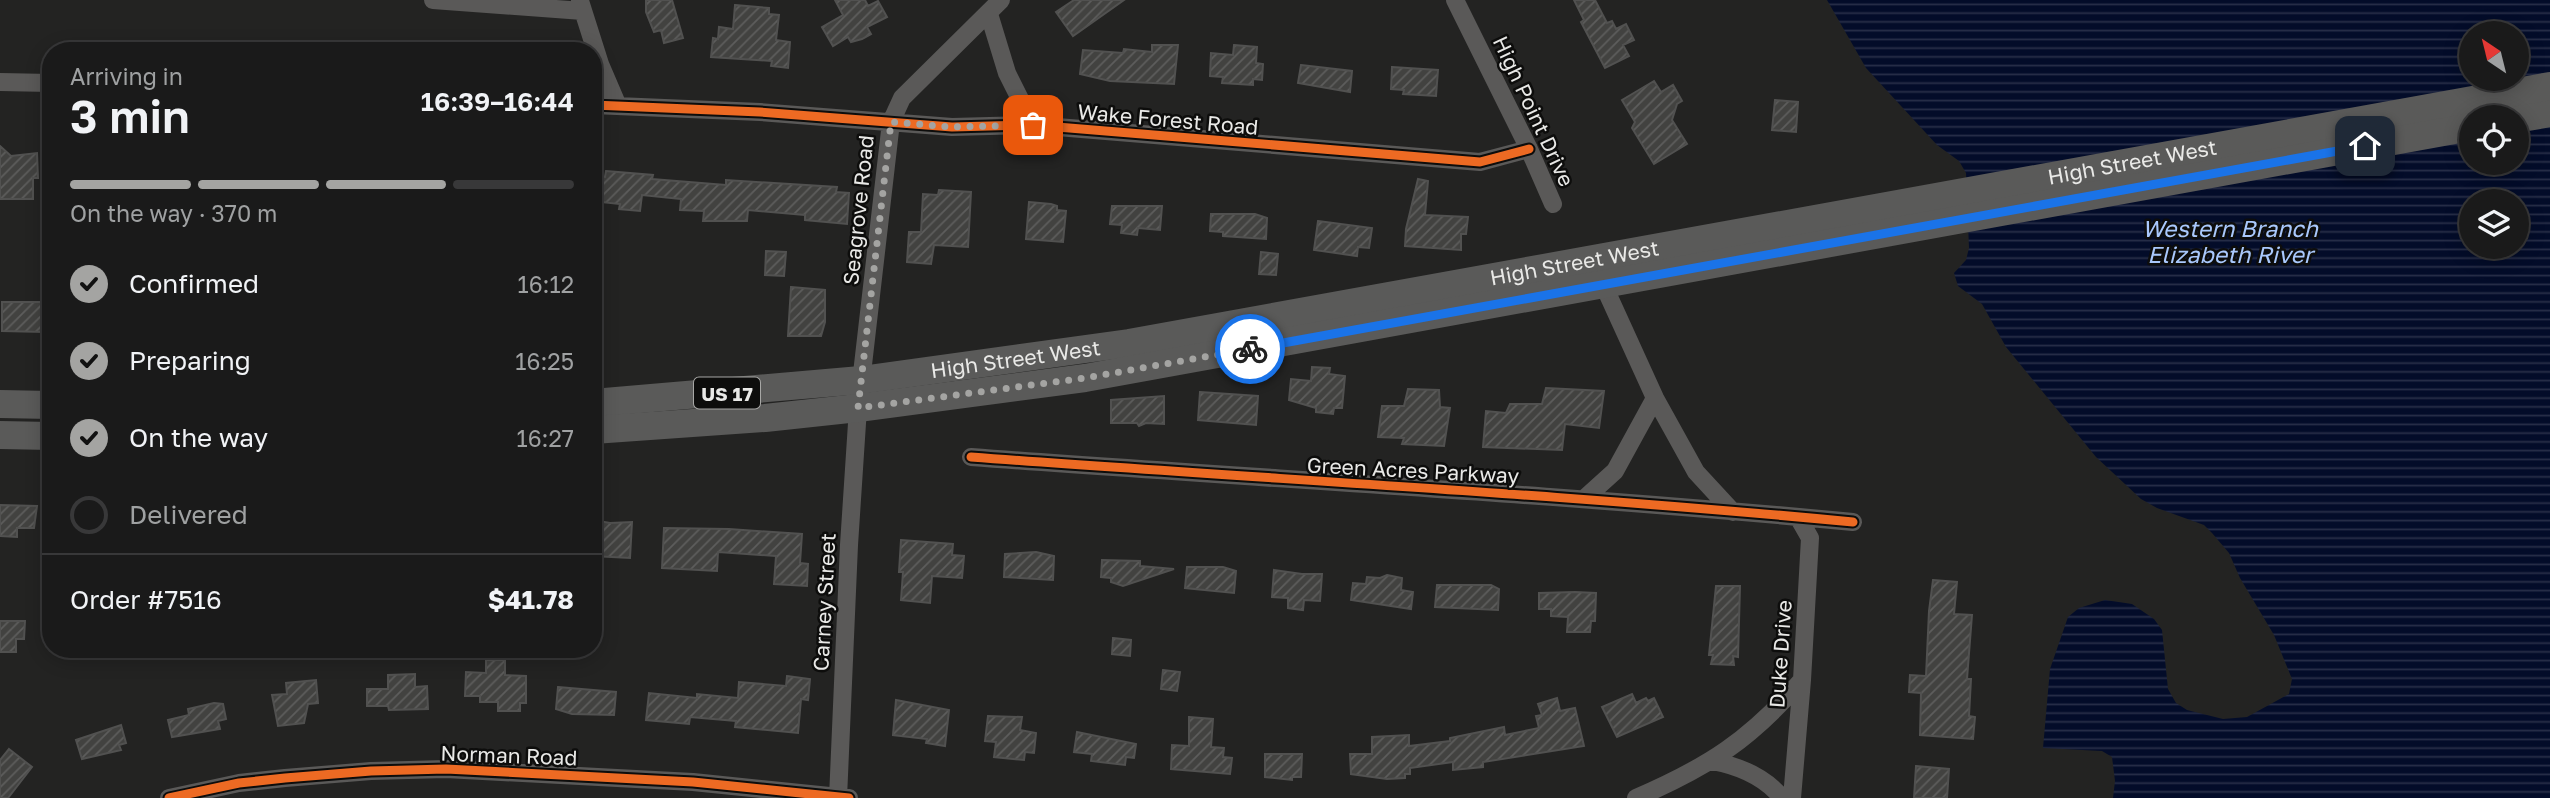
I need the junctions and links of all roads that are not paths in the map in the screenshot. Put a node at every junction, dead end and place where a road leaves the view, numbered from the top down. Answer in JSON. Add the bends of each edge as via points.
{"nodes":[{"id":1,"x":433,"y":0,"type":"edge"},
{"id":2,"x":1001,"y":0,"type":"edge"},
{"id":3,"x":1455,"y":0,"type":"edge"},
{"id":4,"x":581,"y":5,"type":"edge"},
{"id":5,"x":989,"y":14,"type":"junction"},
{"id":6,"x":593,"y":42,"type":"edge"},
{"id":7,"x":602,"y":69,"type":"edge"},
{"id":8,"x":0,"y":82,"type":"edge"},
{"id":9,"x":42,"y":83,"type":"edge"},
{"id":10,"x":2550,"y":86,"type":"edge"},
{"id":11,"x":602,"y":105,"type":"edge"},
{"id":12,"x":618,"y":106,"type":"junction"},
{"id":13,"x":2550,"y":113,"type":"edge"},
{"id":14,"x":2529,"y":117,"type":"edge"},
{"id":15,"x":891,"y":122,"type":"junction"},
{"id":16,"x":1033,"y":125,"type":"junction"},
{"id":17,"x":2459,"y":129,"type":"edge"},
{"id":18,"x":1529,"y":149,"type":"junction"},
{"id":19,"x":1553,"y":204,"type":"dead end"},
{"id":20,"x":1907,"y":215,"type":"junction"},
{"id":21,"x":1604,"y":286,"type":"junction"},
{"id":22,"x":861,"y":380,"type":"junction"},
{"id":23,"x":1655,"y":398,"type":"junction"},
{"id":24,"x":602,"y":402,"type":"edge"},
{"id":25,"x":0,"y":404,"type":"edge"},
{"id":26,"x":42,"y":405,"type":"edge"},
{"id":27,"x":858,"y":408,"type":"junction"},
{"id":28,"x":602,"y":429,"type":"edge"},
{"id":29,"x":0,"y":435,"type":"edge"},
{"id":30,"x":42,"y":436,"type":"edge"},
{"id":31,"x":971,"y":457,"type":"dead end"},
{"id":32,"x":1584,"y":499,"type":"junction"},
{"id":33,"x":1733,"y":512,"type":"junction"},
{"id":34,"x":1798,"y":517,"type":"junction"},
{"id":35,"x":1853,"y":522,"type":"dead end"},
{"id":36,"x":1802,"y":680,"type":"junction"},
{"id":37,"x":1712,"y":761,"type":"junction"},
{"id":38,"x":842,"y":797,"type":"edge"},
{"id":39,"x":169,"y":798,"type":"edge"},
{"id":40,"x":1636,"y":798,"type":"edge"},
{"id":41,"x":1782,"y":798,"type":"edge"},
{"id":42,"x":1792,"y":798,"type":"edge"}],
"edges":[{"from":1,"to":4,"type":"street"},
{"from":2,"to":5,"type":"street","name":"Seagrove Road"},
{"from":3,"to":18,"type":"street","name":"High Point Drive"},
{"from":4,"to":6,"type":"street"},
{"from":5,"to":15,"type":"street","name":"Seagrove Road","via":[[902,98]]},
{"from":5,"to":16,"type":"street","via":[[1007,73]]},
{"from":7,"to":12,"type":"street"},
{"from":8,"to":9,"type":"street"},
{"from":10,"to":20,"type":"main road","name":"High Street West","number":"US 17"},
{"from":11,"to":12,"type":"street","name":"Wake Forest Road"},
{"from":12,"to":15,"type":"street","name":"Wake Forest Road"},
{"from":13,"to":14,"type":"main road"},
{"from":15,"to":16,"type":"street","name":"Wake Forest Road","via":[[952,127]]},
{"from":15,"to":22,"type":"street","name":"Seagrove Road"},
{"from":16,"to":18,"type":"street","name":"Wake Forest Road","via":[[1480,162]]},
{"from":17,"to":20,"type":"main road","name":"High Street West","number":"US 17"},
{"from":18,"to":19,"type":"street","name":"High Point Drive"},
{"from":20,"to":21,"type":"main road","name":"High Street West","number":"US 17"},
{"from":20,"to":22,"type":"main road","name":"High Street West","number":"US 17","via":[[1129,343]]},
{"from":21,"to":23,"type":"street"},
{"from":21,"to":27,"type":"main road","name":"High Street West","number":"US 17","via":[[1085,378]]},
{"from":22,"to":24,"type":"main road","name":"High Street West","number":"US 17"},
{"from":22,"to":27,"type":"street","name":"Seagrove Road"},
{"from":23,"to":32,"type":"street","via":[[1615,471]]},
{"from":23,"to":33,"type":"street","via":[[1696,471]]},
{"from":25,"to":26,"type":"main road"},
{"from":27,"to":28,"type":"main road","name":"High Street West","number":"US 17"},
{"from":27,"to":38,"type":"street","name":"Carney Street"},
{"from":29,"to":30,"type":"main road"},
{"from":31,"to":32,"type":"street","name":"Green Acres Parkway"},
{"from":32,"to":33,"type":"street","name":"Green Acres Parkway"},
{"from":33,"to":34,"type":"street","name":"Green Acres Parkway"},
{"from":34,"to":35,"type":"street","name":"Green Acres Parkway"},
{"from":34,"to":36,"type":"street","name":"Duke Drive","via":[[1810,538]]},
{"from":36,"to":37,"type":"street","via":[[1739,743]]},
{"from":36,"to":42,"type":"street","name":"Duke Drive"},
{"from":37,"to":40,"type":"street"},
{"from":37,"to":41,"type":"street","via":[[1747,771]]},
{"from":38,"to":39,"type":"street","name":"Norman Road","via":[[693,782],[446,769],[285,778]]}]}
